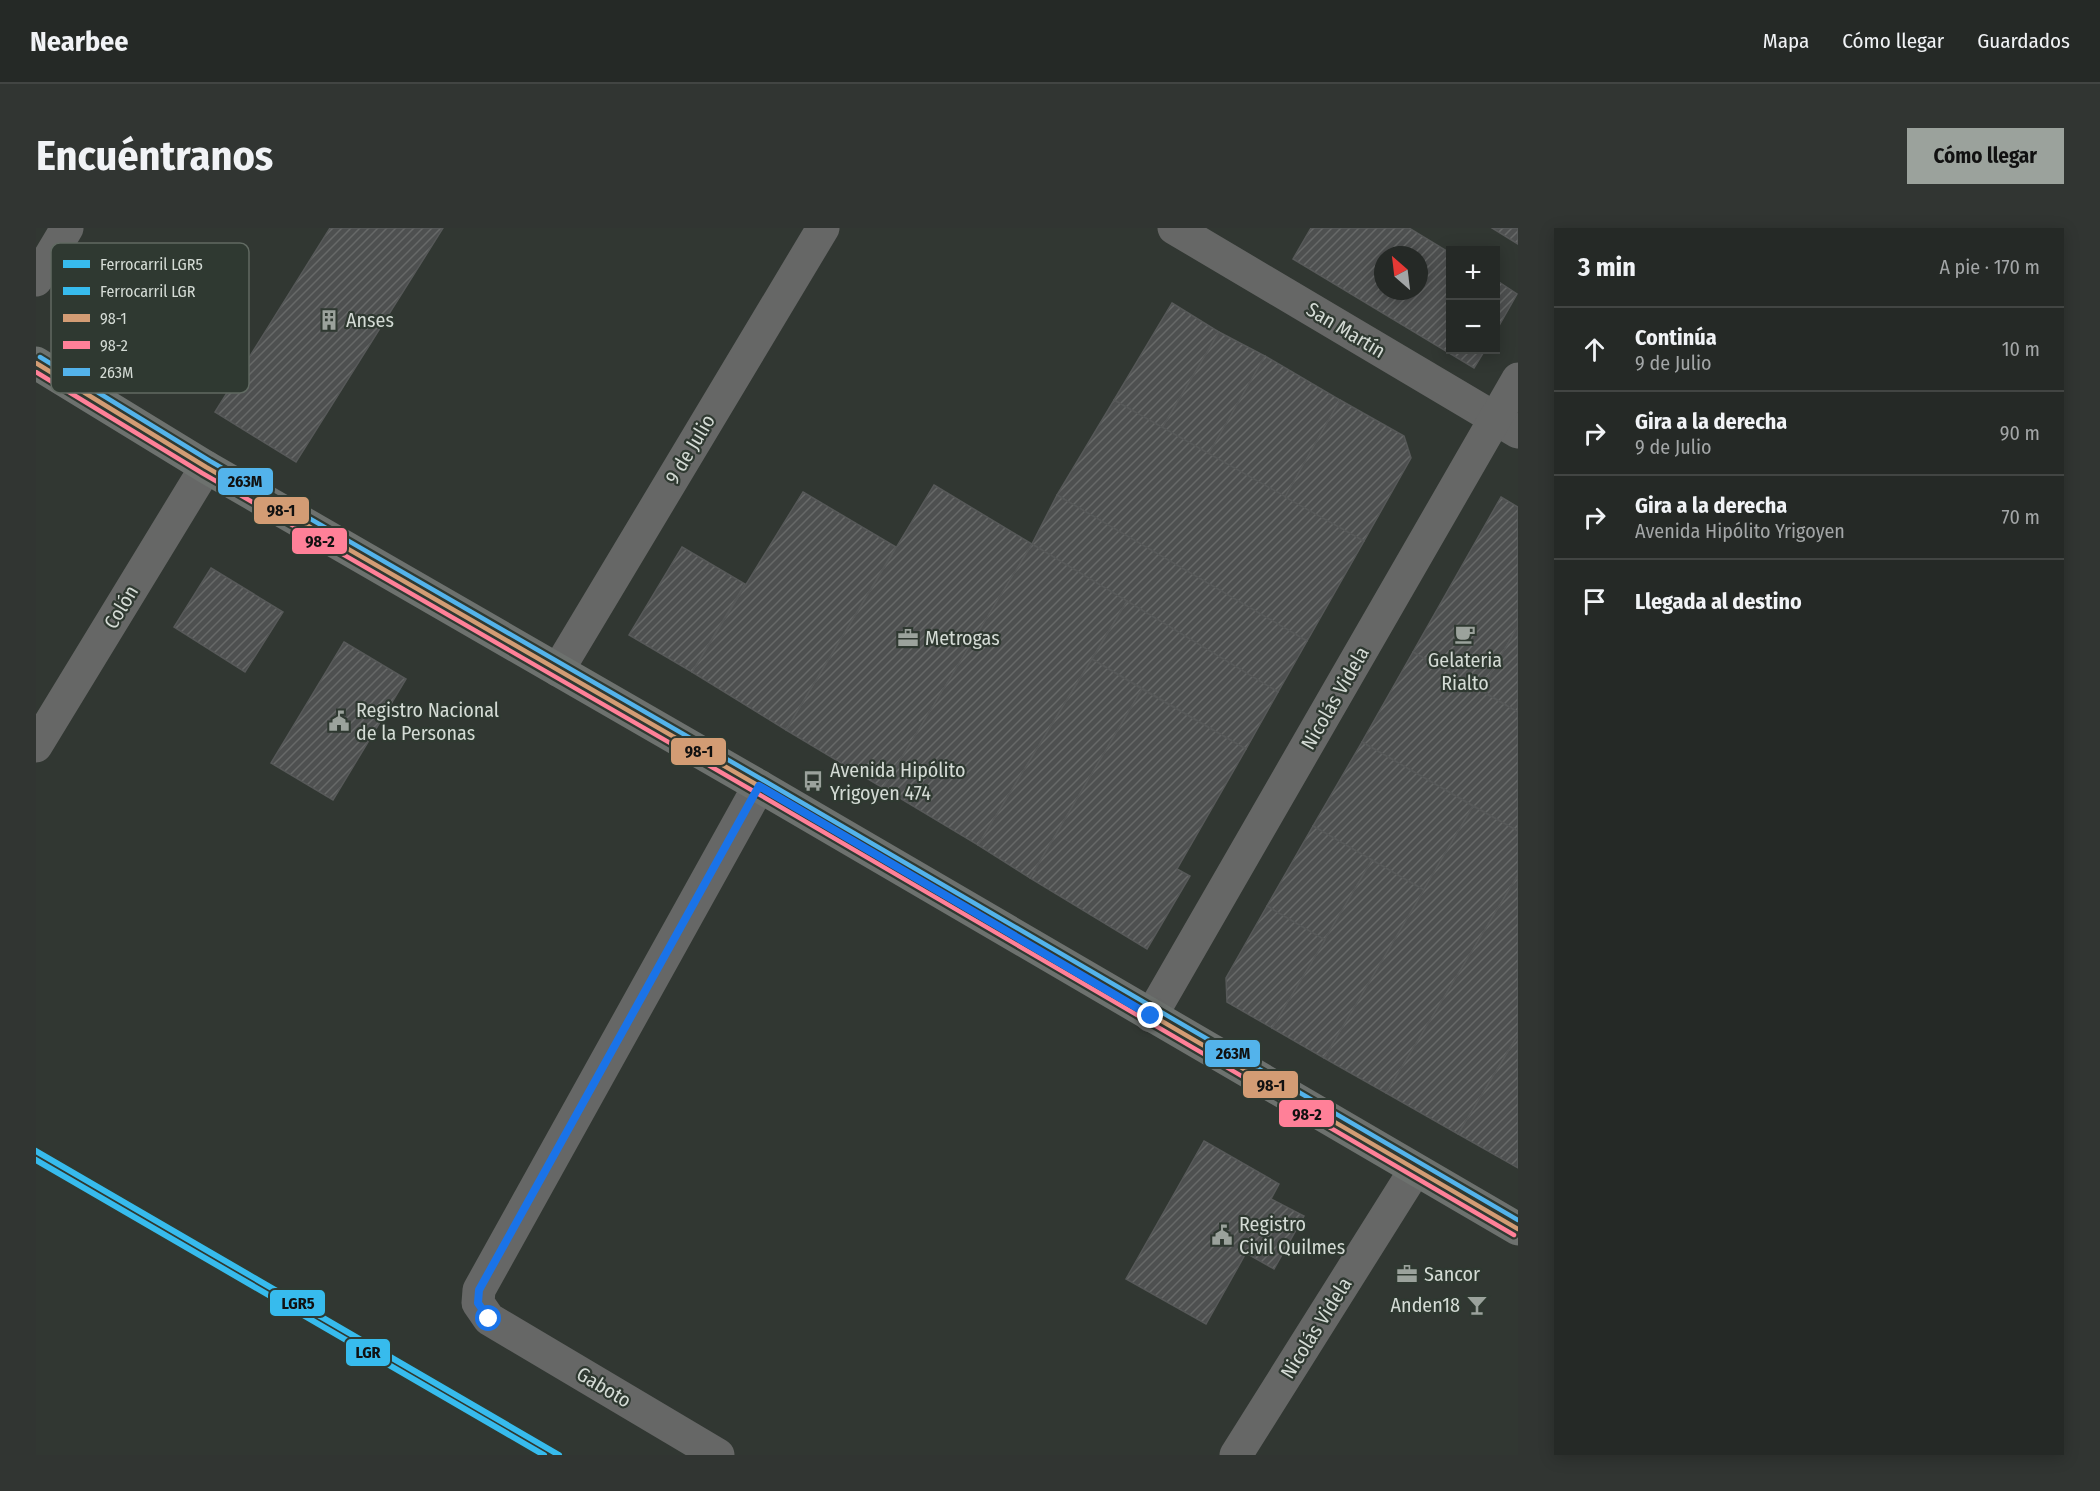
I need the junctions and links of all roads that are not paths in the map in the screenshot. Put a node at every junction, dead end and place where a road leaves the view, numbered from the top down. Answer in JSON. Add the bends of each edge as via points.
{"nodes":[{"id":1,"x":67,"y":228,"type":"edge"},
{"id":2,"x":823,"y":228,"type":"edge"},
{"id":3,"x":1174,"y":228,"type":"edge"},
{"id":4,"x":58,"y":243,"type":"edge"},
{"id":5,"x":51,"y":255,"type":"edge"},
{"id":6,"x":36,"y":280,"type":"edge"},
{"id":7,"x":36,"y":363,"type":"edge"},
{"id":8,"x":51,"y":372,"type":"edge"},
{"id":9,"x":1518,"y":379,"type":"edge"},
{"id":10,"x":85,"y":393,"type":"edge"},
{"id":11,"x":1506,"y":425,"type":"edge"},
{"id":12,"x":206,"y":467,"type":"junction"},
{"id":13,"x":558,"y":670,"type":"junction"},
{"id":14,"x":36,"y":746,"type":"edge"},
{"id":15,"x":759,"y":786,"type":"junction"},
{"id":16,"x":1151,"y":1016,"type":"junction"},
{"id":17,"x":1415,"y":1170,"type":"junction"},
{"id":18,"x":1518,"y":1229,"type":"edge"},
{"id":19,"x":718,"y":1455,"type":"edge"},
{"id":20,"x":1236,"y":1455,"type":"edge"}],
"edges":[{"from":1,"to":4,"type":"street"},
{"from":2,"to":13,"type":"street","name":"9 de Julio"},
{"from":3,"to":11,"type":"street","name":"San Martín"},
{"from":5,"to":6,"type":"street"},
{"from":7,"to":8,"type":"main road"},
{"from":9,"to":11,"type":"street","name":"Nicolás Videla"},
{"from":10,"to":12,"type":"main road"},
{"from":11,"to":16,"type":"street","name":"Nicolás Videla"},
{"from":12,"to":13,"type":"main road"},
{"from":12,"to":14,"type":"street","name":"Colón"},
{"from":13,"to":15,"type":"main road"},
{"from":15,"to":16,"type":"main road"},
{"from":15,"to":19,"type":"street","name":"Gaboto","via":[[479,1290],[478,1303],[489,1319]]},
{"from":16,"to":17,"type":"main road"},
{"from":17,"to":18,"type":"main road"},
{"from":17,"to":20,"type":"street","name":"Nicolás Videla"}]}
